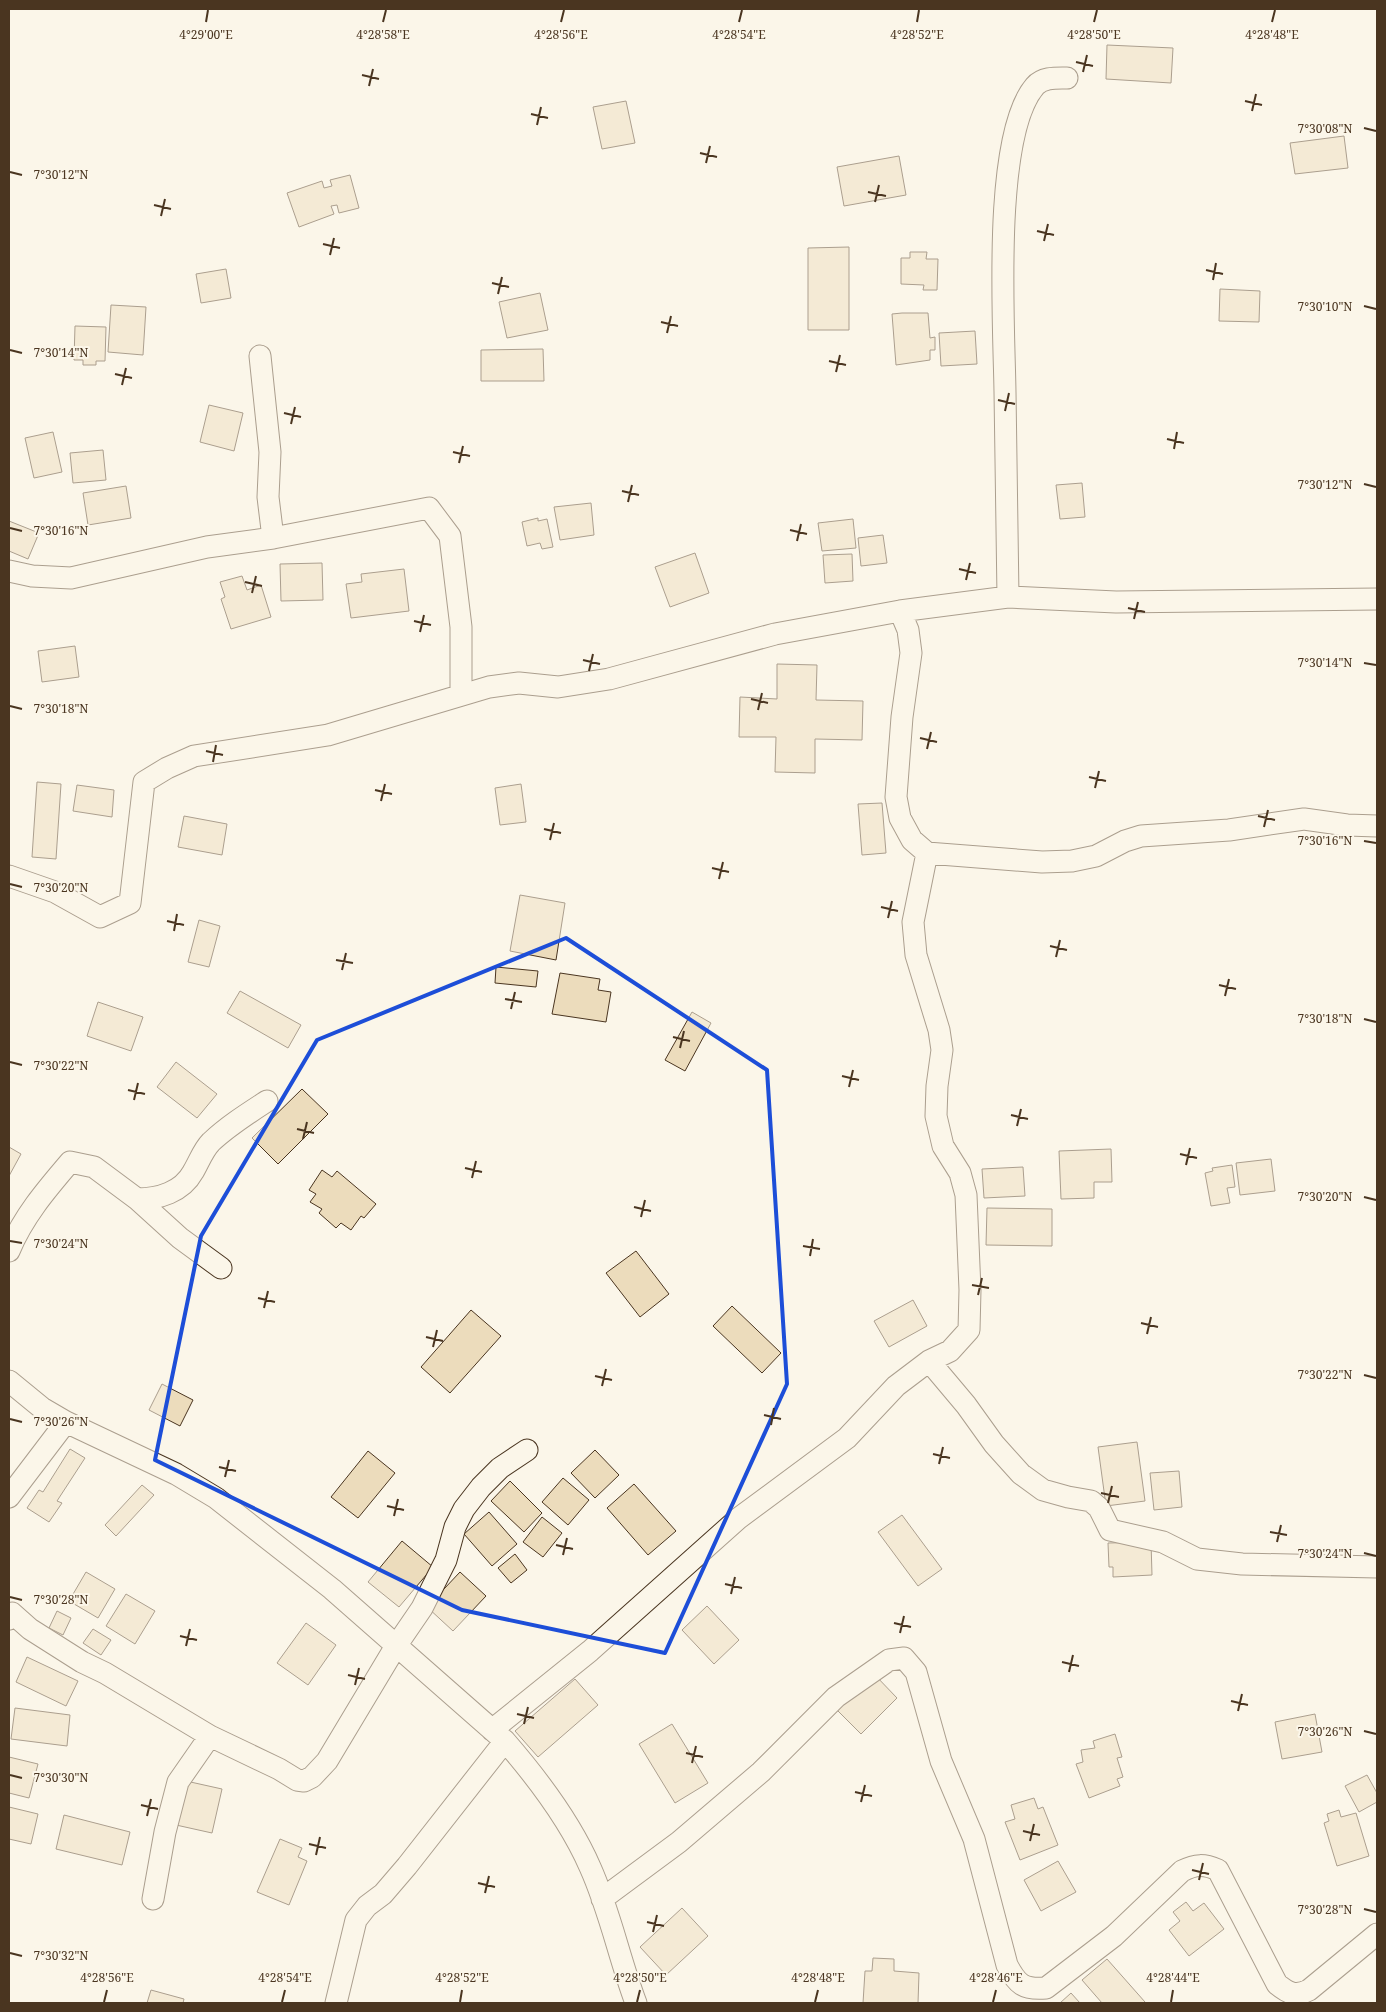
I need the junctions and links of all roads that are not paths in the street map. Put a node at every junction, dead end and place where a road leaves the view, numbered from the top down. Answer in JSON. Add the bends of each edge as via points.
{"nodes":[{"id":1,"x":1067,"y":78,"type":"dead end"},
{"id":2,"x":260,"y":356,"type":"dead end"},
{"id":3,"x":272,"y":538,"type":"junction"},
{"id":4,"x":9,"y":571,"type":"edge"},
{"id":5,"x":1008,"y":597,"type":"junction"},
{"id":6,"x":1377,"y":599,"type":"edge"},
{"id":7,"x":900,"y":611,"type":"junction"},
{"id":8,"x":462,"y":695,"type":"junction"},
{"id":9,"x":1377,"y":826,"type":"edge"},
{"id":10,"x":927,"y":853,"type":"junction"},
{"id":11,"x":9,"y":876,"type":"edge"},
{"id":12,"x":267,"y":1101,"type":"dead end"},
{"id":13,"x":137,"y":1199,"type":"junction"},
{"id":14,"x":9,"y":1251,"type":"edge"},
{"id":15,"x":221,"y":1268,"type":"dead end"},
{"id":16,"x":929,"y":1361,"type":"junction"},
{"id":17,"x":9,"y":1381,"type":"edge"},
{"id":18,"x":66,"y":1422,"type":"junction"},
{"id":19,"x":527,"y":1450,"type":"dead end"},
{"id":20,"x":9,"y":1497,"type":"edge"},
{"id":21,"x":1377,"y":1567,"type":"edge"},
{"id":22,"x":10,"y":1615,"type":"edge"},
{"id":23,"x":396,"y":1646,"type":"junction"},
{"id":24,"x":210,"y":1736,"type":"junction"},
{"id":25,"x":499,"y":1736,"type":"junction"},
{"id":26,"x":153,"y":1899,"type":"dead end"},
{"id":27,"x":602,"y":1899,"type":"junction"},
{"id":28,"x":1377,"y":1934,"type":"edge"},
{"id":29,"x":336,"y":2003,"type":"edge"},
{"id":30,"x":636,"y":2003,"type":"edge"}],
"edges":[{"from":1,"to":5,"type":"street","via":[[1045,79],[1030,93],[1013,139],[1008,178],[1003,283]]},
{"from":2,"to":3,"type":"street","via":[[270,452],[268,498]]},
{"from":3,"to":4,"type":"street","via":[[207,548],[71,578]]},
{"from":3,"to":8,"type":"street","via":[[429,508],[450,536],[460,627]]},
{"from":5,"to":6,"type":"street","via":[[1116,602]]},
{"from":5,"to":7,"type":"street"},
{"from":7,"to":8,"type":"street","via":[[774,634],[609,679],[558,687],[519,683]]},
{"from":7,"to":10,"type":"street","via":[[908,630],[911,653],[896,797],[900,818],[912,840]]},
{"from":8,"to":11,"type":"street","via":[[328,735],[194,756],[166,768],[144,782],[130,903],[100,917],[55,892]]},
{"from":9,"to":10,"type":"street","via":[[1304,819],[1229,830],[1141,836],[1096,856],[1072,861],[1042,862]]},
{"from":10,"to":16,"type":"street","via":[[913,922],[916,955],[942,1050],[936,1116],[943,1146],[960,1173],[966,1195],[970,1290],[969,1330],[950,1351]]},
{"from":12,"to":13,"type":"street","via":[[209,1144],[192,1175],[170,1194]]},
{"from":13,"to":14,"type":"street","via":[[94,1167],[70,1162],[37,1200]]},
{"from":13,"to":15,"type":"street","via":[[180,1238]]},
{"from":16,"to":21,"type":"street","via":[[1021,1474],[1043,1490],[1091,1501],[1099,1508],[1110,1530],[1163,1542],[1197,1559],[1242,1564]]},
{"from":16,"to":25,"type":"street","via":[[896,1386],[847,1438],[739,1518]]},
{"from":17,"to":18,"type":"street","via":[[42,1408]]},
{"from":18,"to":20,"type":"street"},
{"from":18,"to":23,"type":"street","via":[[176,1474],[216,1498],[332,1589]]},
{"from":19,"to":23,"type":"street","via":[[500,1468],[464,1509],[446,1560],[422,1608]]},
{"from":22,"to":24,"type":"street","via":[[82,1662]]},
{"from":23,"to":24,"type":"street","via":[[327,1761],[304,1781]]},
{"from":23,"to":25,"type":"street"},
{"from":24,"to":26,"type":"street","via":[[178,1782],[164,1832]]},
{"from":25,"to":27,"type":"street","via":[[525,1764],[559,1811],[590,1866]]},
{"from":25,"to":29,"type":"street","via":[[407,1866],[356,1920]]},
{"from":27,"to":28,"type":"street","via":[[679,1842],[761,1772],[836,1697],[889,1660],[904,1658],[916,1672],[941,1761],[974,1839],[1007,1965],[1014,1980],[1026,1987],[1046,1988],[1114,1936],[1182,1871],[1195,1864],[1218,1870],[1277,1984],[1289,1993],[1301,1994],[1309,1990]]},
{"from":27,"to":30,"type":"street"}]}
